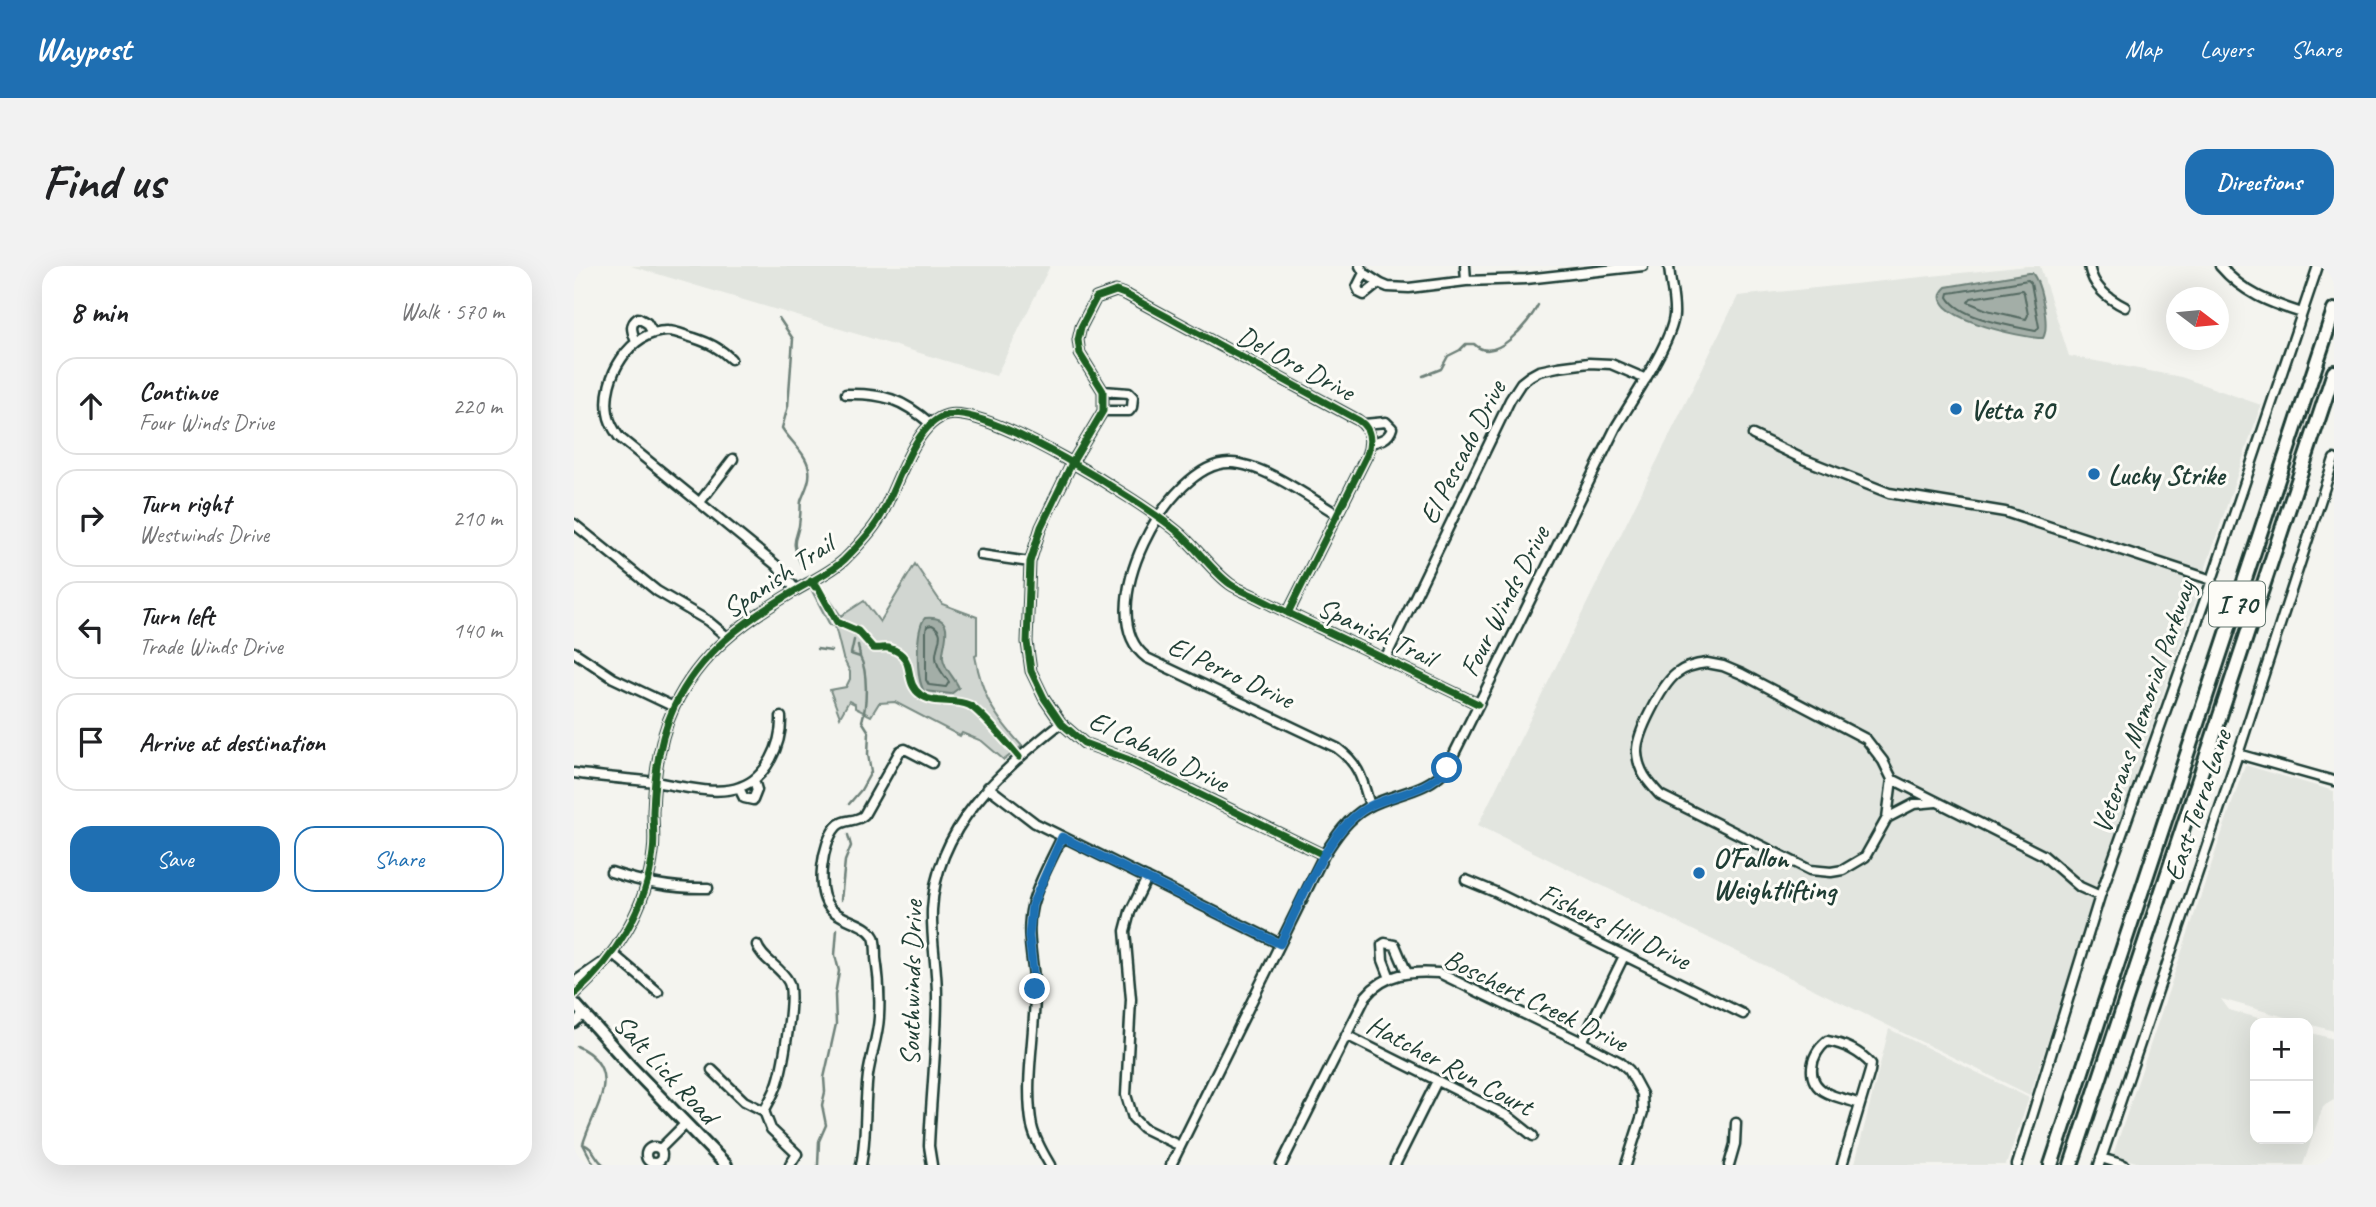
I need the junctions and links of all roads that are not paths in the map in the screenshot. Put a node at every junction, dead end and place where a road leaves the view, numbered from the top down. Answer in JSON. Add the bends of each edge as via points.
{"nodes":[{"id":1,"x":1465,"y":266,"type":"edge"},
{"id":2,"x":1643,"y":266,"type":"edge"},
{"id":3,"x":1669,"y":266,"type":"edge"},
{"id":4,"x":2089,"y":266,"type":"edge"},
{"id":5,"x":2220,"y":266,"type":"edge"},
{"id":6,"x":2318,"y":266,"type":"edge"},
{"id":7,"x":1572,"y":269,"type":"edge"},
{"id":8,"x":1362,"y":270,"type":"edge"},
{"id":9,"x":1466,"y":281,"type":"junction"},
{"id":10,"x":1379,"y":283,"type":"junction"},
{"id":11,"x":2125,"y":307,"type":"dead end"},
{"id":12,"x":2334,"y":310,"type":"edge"},
{"id":13,"x":2302,"y":313,"type":"junction"},
{"id":14,"x":653,"y":333,"type":"junction"},
{"id":15,"x":636,"y":342,"type":"junction"},
{"id":16,"x":731,"y":359,"type":"dead end"},
{"id":17,"x":2334,"y":372,"type":"edge"},
{"id":18,"x":1646,"y":379,"type":"junction"},
{"id":19,"x":1104,"y":391,"type":"junction"},
{"id":20,"x":846,"y":394,"type":"dead end"},
{"id":21,"x":1103,"y":406,"type":"junction"},
{"id":22,"x":930,"y":424,"type":"junction"},
{"id":23,"x":1364,"y":424,"type":"junction"},
{"id":24,"x":1753,"y":435,"type":"dead end"},
{"id":25,"x":1370,"y":443,"type":"junction"},
{"id":26,"x":733,"y":459,"type":"dead end"},
{"id":27,"x":2334,"y":459,"type":"edge"},
{"id":28,"x":1072,"y":463,"type":"junction"},
{"id":29,"x":700,"y":502,"type":"junction"},
{"id":30,"x":1337,"y":514,"type":"junction"},
{"id":31,"x":1158,"y":517,"type":"junction"},
{"id":32,"x":574,"y":524,"type":"edge"},
{"id":33,"x":981,"y":555,"type":"dead end"},
{"id":34,"x":1030,"y":562,"type":"junction"},
{"id":35,"x":2212,"y":580,"type":"junction"},
{"id":36,"x":796,"y":590,"type":"junction"},
{"id":37,"x":1288,"y":614,"type":"junction"},
{"id":38,"x":726,"y":636,"type":"junction"},
{"id":39,"x":574,"y":652,"type":"edge"},
{"id":40,"x":1385,"y":659,"type":"junction"},
{"id":41,"x":1478,"y":704,"type":"junction"},
{"id":42,"x":674,"y":707,"type":"junction"},
{"id":43,"x":781,"y":717,"type":"dead end"},
{"id":44,"x":1061,"y":723,"type":"junction"},
{"id":45,"x":2238,"y":754,"type":"junction"},
{"id":46,"x":932,"y":763,"type":"dead end"},
{"id":47,"x":574,"y":773,"type":"edge"},
{"id":48,"x":1892,"y":779,"type":"junction"},
{"id":49,"x":754,"y":780,"type":"junction"},
{"id":50,"x":2334,"y":781,"type":"edge"},
{"id":51,"x":654,"y":782,"type":"junction"},
{"id":52,"x":988,"y":787,"type":"junction"},
{"id":53,"x":739,"y":788,"type":"junction"},
{"id":54,"x":1936,"y":802,"type":"junction"},
{"id":55,"x":1370,"y":806,"type":"junction"},
{"id":56,"x":1887,"y":818,"type":"junction"},
{"id":57,"x":1062,"y":837,"type":"junction"},
{"id":58,"x":1324,"y":855,"type":"junction"},
{"id":59,"x":611,"y":872,"type":"dead end"},
{"id":60,"x":1147,"y":878,"type":"junction"},
{"id":61,"x":1466,"y":880,"type":"dead end"},
{"id":62,"x":649,"y":883,"type":"junction"},
{"id":63,"x":708,"y":888,"type":"dead end"},
{"id":64,"x":2100,"y":896,"type":"junction"},
{"id":65,"x":1280,"y":944,"type":"junction"},
{"id":66,"x":757,"y":945,"type":"dead end"},
{"id":67,"x":612,"y":953,"type":"junction"},
{"id":68,"x":1624,"y":956,"type":"junction"},
{"id":69,"x":603,"y":963,"type":"junction"},
{"id":70,"x":1407,"y":973,"type":"junction"},
{"id":71,"x":1390,"y":978,"type":"junction"},
{"id":72,"x":574,"y":982,"type":"edge"},
{"id":73,"x":658,"y":992,"type":"dead end"},
{"id":74,"x":574,"y":995,"type":"edge"},
{"id":75,"x":574,"y":1003,"type":"edge"},
{"id":76,"x":584,"y":1014,"type":"junction"},
{"id":77,"x":1743,"y":1014,"type":"dead end"},
{"id":78,"x":574,"y":1023,"type":"edge"},
{"id":79,"x":1346,"y":1035,"type":"junction"},
{"id":80,"x":1582,"y":1042,"type":"junction"},
{"id":81,"x":712,"y":1070,"type":"dead end"},
{"id":82,"x":1437,"y":1081,"type":"junction"},
{"id":83,"x":1860,"y":1104,"type":"junction"},
{"id":84,"x":764,"y":1111,"type":"junction"},
{"id":85,"x":1737,"y":1122,"type":"dead end"},
{"id":86,"x":685,"y":1124,"type":"junction"},
{"id":87,"x":1533,"y":1136,"type":"dead end"},
{"id":88,"x":1180,"y":1146,"type":"junction"},
{"id":89,"x":660,"y":1149,"type":"dead end"},
{"id":90,"x":2100,"y":1162,"type":"edge"},
{"id":91,"x":726,"y":1165,"type":"edge"},
{"id":92,"x":790,"y":1165,"type":"edge"},
{"id":93,"x":861,"y":1165,"type":"edge"},
{"id":94,"x":932,"y":1165,"type":"edge"},
{"id":95,"x":1050,"y":1165,"type":"edge"},
{"id":96,"x":1171,"y":1165,"type":"edge"},
{"id":97,"x":1281,"y":1165,"type":"edge"},
{"id":98,"x":1395,"y":1165,"type":"edge"},
{"id":99,"x":1626,"y":1165,"type":"edge"},
{"id":100,"x":1729,"y":1165,"type":"edge"},
{"id":101,"x":1842,"y":1165,"type":"edge"},
{"id":102,"x":2017,"y":1165,"type":"edge"},
{"id":103,"x":2051,"y":1165,"type":"edge"},
{"id":104,"x":2071,"y":1165,"type":"edge"},
{"id":105,"x":2124,"y":1165,"type":"edge"}],
"edges":[{"from":1,"to":9,"type":"street"},
{"from":2,"to":7,"type":"street"},
{"from":3,"to":18,"type":"street","name":"Four Winds Drive","via":[[1674,315]]},
{"from":4,"to":11,"type":"street","via":[[2099,290]]},
{"from":5,"to":13,"type":"street","via":[[2259,299]]},
{"from":6,"to":13,"type":"street","name":"Veterans Memorial Parkway"},
{"from":7,"to":9,"type":"street","via":[[1526,279]]},
{"from":8,"to":10,"type":"street"},
{"from":8,"to":10,"type":"street","via":[[1357,287],[1360,293],[1368,293]]},
{"from":9,"to":10,"type":"street","via":[[1409,288]]},
{"from":12,"to":103,"type":"highway","number":"I 70"},
{"from":13,"to":35,"type":"street","name":"Veterans Memorial Parkway"},
{"from":14,"to":15,"type":"street"},
{"from":14,"to":15,"type":"street","via":[[638,318],[631,328]]},
{"from":14,"to":16,"type":"street","via":[[669,331],[697,339],[721,349]]},
{"from":15,"to":29,"type":"street","via":[[617,367],[609,388],[612,426],[619,437]]},
{"from":17,"to":104,"type":"highway","number":"I 70"},
{"from":18,"to":40,"type":"street","name":"El Pescado Drive","via":[[1611,364],[1589,363],[1539,371],[1521,383]]},
{"from":18,"to":41,"type":"street","name":"Four Winds Drive","via":[[1616,427]]},
{"from":19,"to":21,"type":"street"},
{"from":19,"to":21,"type":"street","via":[[1129,393],[1133,402],[1129,411]]},
{"from":19,"to":23,"type":"street","name":"Del Oro Drive","via":[[1080,354],[1078,341],[1096,298],[1115,291]]},
{"from":20,"to":22,"type":"street","via":[[873,393],[895,399]]},
{"from":21,"to":28,"type":"street","name":"El Caballo Drive"},
{"from":22,"to":28,"type":"street","name":"Spanish Trail","via":[[947,415],[971,415]]},
{"from":22,"to":36,"type":"street","name":"Spanish Trail","via":[[879,519],[862,541],[841,563]]},
{"from":23,"to":25,"type":"street","name":"Del Oro Drive"},
{"from":23,"to":25,"type":"street","name":"Del Oro Drive","via":[[1386,422],[1392,428],[1384,439]]},
{"from":24,"to":35,"type":"street","via":[[1889,493],[2006,512]]},
{"from":25,"to":30,"type":"street","name":"Del Oro Drive"},
{"from":26,"to":29,"type":"street"},
{"from":27,"to":45,"type":"street","name":"East Terra Lane"},
{"from":28,"to":31,"type":"street","name":"Spanish Trail"},
{"from":28,"to":34,"type":"street","name":"El Caballo Drive","via":[[1041,527]]},
{"from":29,"to":36,"type":"street","via":[[776,565]]},
{"from":30,"to":31,"type":"street","name":"El Perro Drive","via":[[1269,475],[1228,463],[1216,464],[1183,486]]},
{"from":30,"to":37,"type":"street","name":"Del Oro Drive"},
{"from":31,"to":37,"type":"street","name":"Spanish Trail","via":[[1229,583]]},
{"from":31,"to":55,"type":"street","name":"El Perro Drive","via":[[1136,561],[1128,591],[1126,617],[1133,643],[1147,658],[1337,747],[1361,773]]},
{"from":32,"to":38,"type":"street","via":[[657,591]]},
{"from":33,"to":34,"type":"street"},
{"from":34,"to":44,"type":"street","name":"El Caballo Drive","via":[[1027,642],[1031,671]]},
{"from":35,"to":64,"type":"street","name":"Veterans Memorial Parkway"},
{"from":36,"to":38,"type":"street","name":"Spanish Trail"},
{"from":37,"to":40,"type":"street","name":"Spanish Trail"},
{"from":38,"to":42,"type":"street","name":"Spanish Trail"},
{"from":39,"to":42,"type":"street","via":[[613,678]]},
{"from":40,"to":41,"type":"street","name":"Spanish Trail"},
{"from":41,"to":55,"type":"street","name":"Four Winds Drive","via":[[1440,776],[1422,788]]},
{"from":42,"to":51,"type":"street","name":"Spanish Trail"},
{"from":43,"to":49,"type":"street","via":[[777,746]]},
{"from":44,"to":52,"type":"street","name":"Southwinds Drive"},
{"from":44,"to":58,"type":"street","name":"El Caballo Drive","via":[[1084,743],[1127,759]]},
{"from":45,"to":50,"type":"street"},
{"from":45,"to":90,"type":"street","name":"East Terra Lane"},
{"from":46,"to":93,"type":"street","via":[[905,749],[900,751],[864,815],[836,826],[823,856],[825,900],[830,908],[874,937],[879,1018],[868,1075]]},
{"from":47,"to":51,"type":"street"},
{"from":48,"to":54,"type":"street"},
{"from":48,"to":56,"type":"street"},
{"from":48,"to":56,"type":"street","via":[[1866,739],[1742,674],[1707,663],[1688,667],[1668,682],[1638,743],[1642,774],[1660,795],[1810,870],[1843,870],[1865,857]]},
{"from":49,"to":53,"type":"street"},
{"from":49,"to":53,"type":"street","via":[[753,800],[744,798]]},
{"from":51,"to":53,"type":"street","via":[[702,789]]},
{"from":51,"to":62,"type":"street","name":"Spanish Trail"},
{"from":52,"to":57,"type":"street","via":[[1035,823]]},
{"from":52,"to":94,"type":"street","name":"Southwinds Drive","via":[[949,845],[935,887]]},
{"from":54,"to":56,"type":"street","via":[[1914,804]]},
{"from":54,"to":64,"type":"street","via":[[2043,855],[2080,887]]},
{"from":55,"to":58,"type":"street","name":"Four Winds Drive","via":[[1341,829]]},
{"from":57,"to":60,"type":"street"},
{"from":57,"to":95,"type":"street","via":[[1032,905],[1029,936],[1035,989],[1030,1108],[1036,1137]]},
{"from":58,"to":65,"type":"street","name":"Four Winds Drive"},
{"from":59,"to":62,"type":"street"},
{"from":60,"to":65,"type":"street"},
{"from":60,"to":88,"type":"street","via":[[1125,931],[1130,999],[1126,1095],[1133,1118],[1143,1128]]},
{"from":61,"to":68,"type":"street","name":"Fishers Hill Drive"},
{"from":62,"to":63,"type":"street"},
{"from":62,"to":67,"type":"street","name":"Spanish Trail","via":[[635,919]]},
{"from":64,"to":102,"type":"street","name":"Veterans Memorial Parkway"},
{"from":65,"to":88,"type":"street","name":"Four Winds Drive"},
{"from":66,"to":84,"type":"street","via":[[760,954],[788,979],[792,995],[778,1082]]},
{"from":67,"to":69,"type":"street","name":"Spanish Trail"},
{"from":67,"to":73,"type":"street"},
{"from":68,"to":77,"type":"street","name":"Fishers Hill Drive"},
{"from":68,"to":80,"type":"street"},
{"from":69,"to":72,"type":"street","name":"Spanish Trail"},
{"from":69,"to":74,"type":"street","name":"Spanish Trail"},
{"from":70,"to":71,"type":"street","name":"Boschert Creek Drive"},
{"from":70,"to":71,"type":"street","name":"Boschert Creek Drive","via":[[1395,945],[1385,943],[1381,952]]},
{"from":70,"to":80,"type":"street","name":"Boschert Creek Drive","via":[[1439,973]]},
{"from":71,"to":79,"type":"street","name":"Boschert Creek Drive","via":[[1366,996]]},
{"from":75,"to":76,"type":"main road","name":"Salt Lick Road"},
{"from":76,"to":78,"type":"street"},
{"from":76,"to":86,"type":"main road","name":"Salt Lick Road"},
{"from":79,"to":82,"type":"street","name":"Hatcher Run Court"},
{"from":79,"to":97,"type":"street","name":"Boschert Creek Drive"},
{"from":80,"to":99,"type":"street","name":"Boschert Creek Drive","via":[[1620,1062],[1642,1094],[1643,1112]]},
{"from":81,"to":84,"type":"street","via":[[744,1101]]},
{"from":82,"to":87,"type":"street","name":"Hatcher Run Court","via":[[1508,1116]]},
{"from":82,"to":98,"type":"street"},
{"from":83,"to":83,"type":"street","via":[[1871,1064],[1827,1041],[1814,1057],[1812,1077],[1826,1093]]},
{"from":83,"to":101,"type":"street"},
{"from":84,"to":92,"type":"street","via":[[771,1129],[797,1154]]},
{"from":85,"to":100,"type":"street"},
{"from":86,"to":89,"type":"street"},
{"from":86,"to":91,"type":"main road","name":"Salt Lick Road"},
{"from":88,"to":96,"type":"street","name":"Four Winds Drive"},
{"from":90,"to":105,"type":"street"}]}
